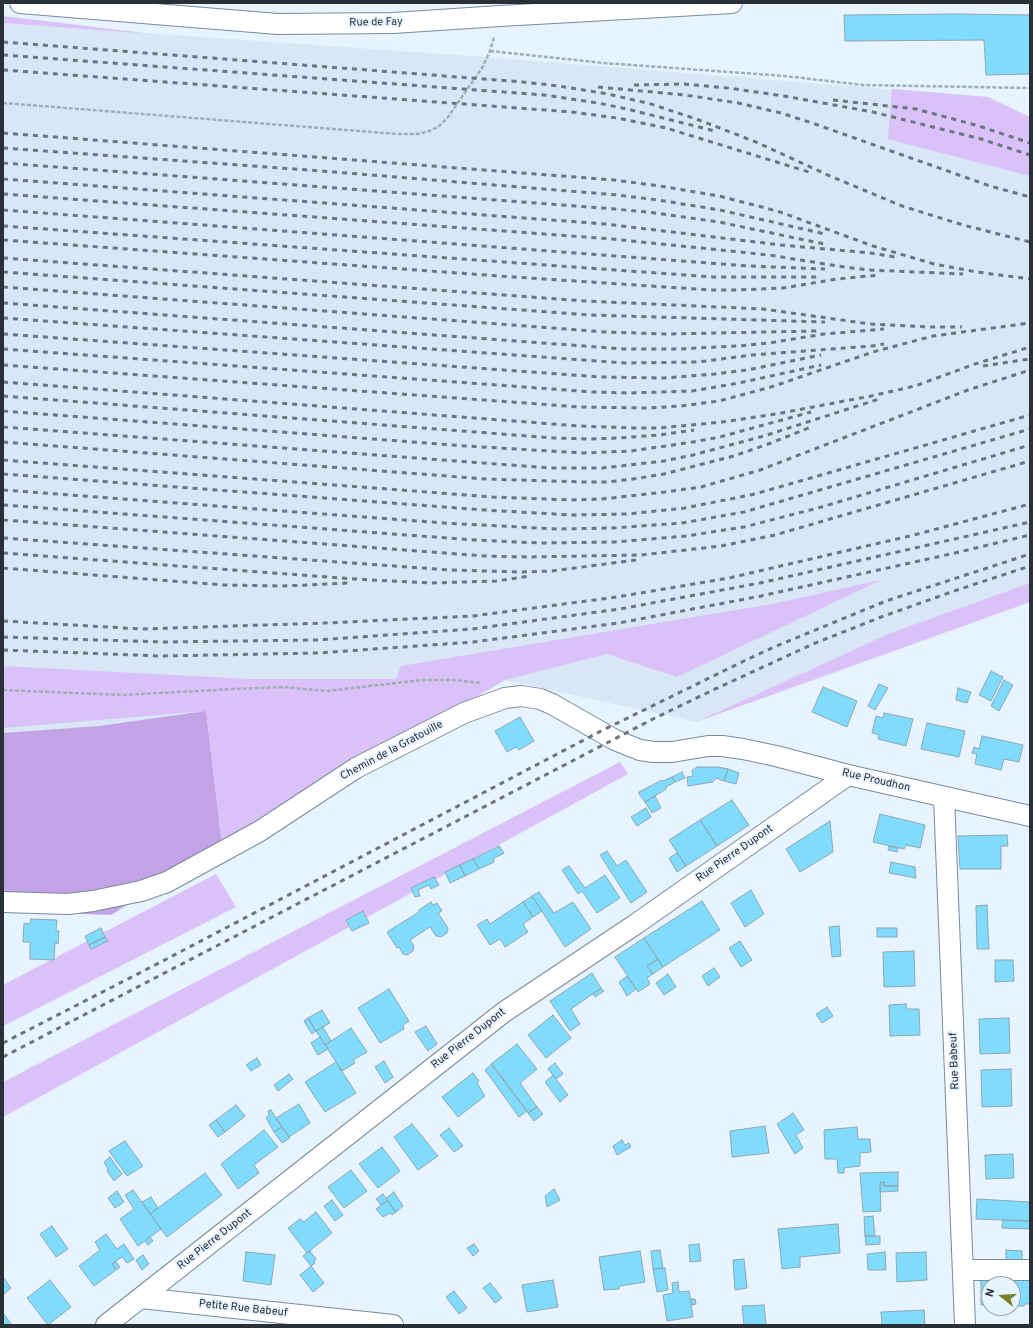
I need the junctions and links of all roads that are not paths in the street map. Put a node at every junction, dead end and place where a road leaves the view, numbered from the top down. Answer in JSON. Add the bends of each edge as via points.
{"nodes":[{"id":1,"x":20,"y":3,"type":"edge"},
{"id":2,"x":732,"y":3,"type":"edge"},
{"id":3,"x":583,"y":7,"type":"edge"},
{"id":4,"x":722,"y":746,"type":"joint"},
{"id":5,"x":848,"y":775,"type":"junction"},
{"id":6,"x":944,"y":796,"type":"junction"},
{"id":7,"x":1030,"y":816,"type":"edge"},
{"id":8,"x":3,"y":902,"type":"edge"},
{"id":9,"x":964,"y":1270,"type":"junction"},
{"id":10,"x":1030,"y":1270,"type":"edge"},
{"id":11,"x":141,"y":1298,"type":"junction"},
{"id":12,"x":106,"y":1325,"type":"edge"},
{"id":13,"x":393,"y":1325,"type":"edge"},
{"id":14,"x":965,"y":1325,"type":"edge"}],
"edges":[{"from":1,"to":3,"type":"street","name":"Rue de Fay","via":[[278,24],[393,23],[500,16]]},
{"from":2,"to":3,"type":"street","name":"Rue de Fay"},
{"from":4,"to":5,"type":"street","name":"Rue Proudhon","via":[[776,756]]},
{"from":4,"to":8,"type":"street","name":"Chemin de la Gratouille","via":[[672,752],[640,750],[615,740],[568,712],[540,699],[521,696],[505,698],[464,713],[356,768],[260,831],[167,882],[141,891],[93,901],[68,904]]},
{"from":5,"to":6,"type":"street","name":"Rue Proudhon"},
{"from":5,"to":11,"type":"street","name":"Rue Pierre Dupont","via":[[636,924],[504,1012]]},
{"from":6,"to":7,"type":"street","name":"Rue Proudhon"},
{"from":6,"to":9,"type":"street","name":"Rue Babeuf"},
{"from":9,"to":10,"type":"street"},
{"from":9,"to":14,"type":"street","name":"Rue Babeuf"},
{"from":11,"to":12,"type":"street","name":"Rue Pierre Dupont"},
{"from":11,"to":13,"type":"street","name":"Petite Rue Babeuf"}]}
